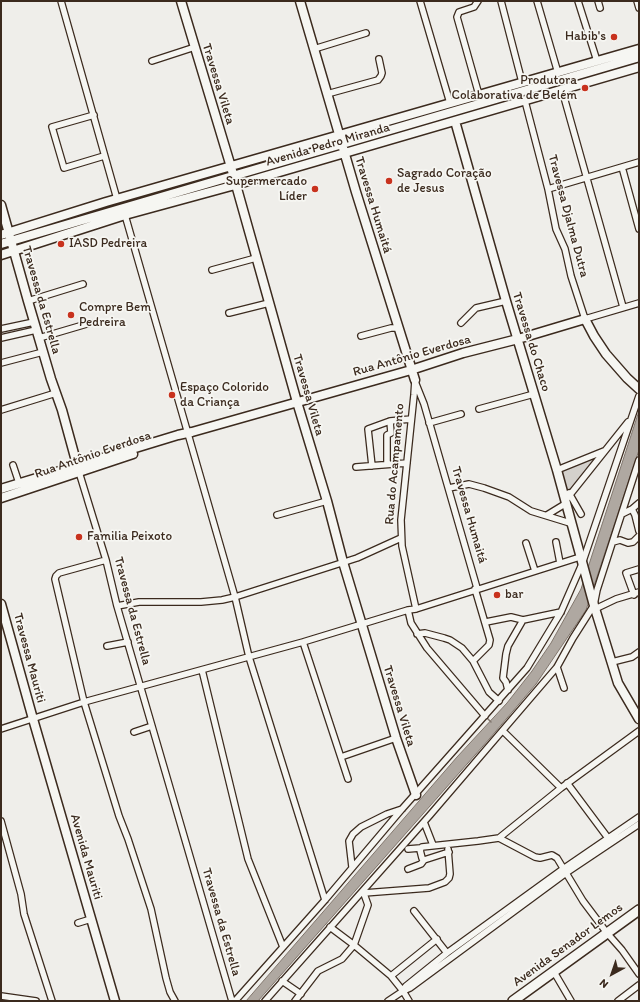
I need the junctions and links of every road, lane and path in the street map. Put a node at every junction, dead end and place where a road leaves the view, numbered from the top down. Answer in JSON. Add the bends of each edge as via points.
{"nodes":[{"id":1,"x":61,"y":1,"type":"edge"},
{"id":2,"x":181,"y":1,"type":"edge"},
{"id":3,"x":300,"y":1,"type":"edge"},
{"id":4,"x":420,"y":1,"type":"edge"},
{"id":5,"x":478,"y":1,"type":"edge"},
{"id":6,"x":501,"y":1,"type":"edge"},
{"id":7,"x":536,"y":1,"type":"edge"},
{"id":8,"x":578,"y":1,"type":"edge"},
{"id":9,"x":598,"y":1,"type":"edge"},
{"id":10,"x":637,"y":1,"type":"edge"},
{"id":11,"x":600,"y":8,"type":"dead end"},
{"id":12,"x":639,"y":8,"type":"edge"},
{"id":13,"x":366,"y":33,"type":"dead end"},
{"id":14,"x":195,"y":47,"type":"junction"},
{"id":15,"x":314,"y":49,"type":"junction"},
{"id":16,"x":639,"y":49,"type":"edge"},
{"id":17,"x":639,"y":57,"type":"edge"},
{"id":18,"x":379,"y":59,"type":"dead end"},
{"id":19,"x":152,"y":61,"type":"dead end"},
{"id":20,"x":597,"y":61,"type":"junction"},
{"id":21,"x":639,"y":67,"type":"edge"},
{"id":22,"x":558,"y":73,"type":"junction"},
{"id":23,"x":522,"y":82,"type":"junction"},
{"id":24,"x":562,"y":90,"type":"junction"},
{"id":25,"x":327,"y":94,"type":"junction"},
{"id":26,"x":479,"y":94,"type":"junction"},
{"id":27,"x":526,"y":101,"type":"junction"},
{"id":28,"x":450,"y":103,"type":"junction"},
{"id":29,"x":94,"y":116,"type":"junction"},
{"id":30,"x":455,"y":121,"type":"junction"},
{"id":31,"x":339,"y":135,"type":"junction"},
{"id":32,"x":342,"y":143,"type":"junction"},
{"id":33,"x":345,"y":153,"type":"junction"},
{"id":34,"x":104,"y":156,"type":"junction"},
{"id":35,"x":639,"y":162,"type":"edge"},
{"id":36,"x":231,"y":167,"type":"junction"},
{"id":37,"x":622,"y":167,"type":"junction"},
{"id":38,"x":232,"y":176,"type":"junction"},
{"id":39,"x":588,"y":177,"type":"junction"},
{"id":40,"x":235,"y":185,"type":"junction"},
{"id":41,"x":548,"y":189,"type":"junction"},
{"id":42,"x":117,"y":199,"type":"junction"},
{"id":43,"x":1,"y":205,"type":"edge"},
{"id":44,"x":125,"y":215,"type":"junction"},
{"id":45,"x":639,"y":229,"type":"edge"},
{"id":46,"x":5,"y":234,"type":"edge"},
{"id":47,"x":11,"y":241,"type":"junction"},
{"id":48,"x":1,"y":244,"type":"edge"},
{"id":49,"x":14,"y":251,"type":"junction"},
{"id":50,"x":1,"y":255,"type":"edge"},
{"id":51,"x":256,"y":258,"type":"junction"},
{"id":52,"x":212,"y":270,"type":"dead end"},
{"id":53,"x":83,"y":284,"type":"dead end"},
{"id":54,"x":28,"y":301,"type":"junction"},
{"id":55,"x":506,"y":301,"type":"junction"},
{"id":56,"x":269,"y":303,"type":"junction"},
{"id":57,"x":639,"y":303,"type":"edge"},
{"id":58,"x":624,"y":307,"type":"junction"},
{"id":59,"x":229,"y":313,"type":"dead end"},
{"id":60,"x":585,"y":319,"type":"junction"},
{"id":61,"x":90,"y":323,"type":"dead end"},
{"id":62,"x":460,"y":323,"type":"dead end"},
{"id":63,"x":398,"y":328,"type":"junction"},
{"id":64,"x":1,"y":329,"type":"edge"},
{"id":65,"x":36,"y":330,"type":"junction"},
{"id":66,"x":361,"y":336,"type":"dead end"},
{"id":67,"x":1,"y":338,"type":"edge"},
{"id":68,"x":518,"y":339,"type":"junction"},
{"id":69,"x":43,"y":352,"type":"junction"},
{"id":70,"x":1,"y":363,"type":"edge"},
{"id":71,"x":411,"y":370,"type":"junction"},
{"id":72,"x":415,"y":380,"type":"junction"},
{"id":73,"x":639,"y":389,"type":"edge"},
{"id":74,"x":56,"y":393,"type":"junction"},
{"id":75,"x":534,"y":394,"type":"junction"},
{"id":76,"x":639,"y":396,"type":"edge"},
{"id":77,"x":297,"y":402,"type":"junction"},
{"id":78,"x":479,"y":409,"type":"dead end"},
{"id":79,"x":1,"y":410,"type":"edge"},
{"id":80,"x":461,"y":414,"type":"dead end"},
{"id":81,"x":411,"y":419,"type":"junction"},
{"id":82,"x":630,"y":419,"type":"junction"},
{"id":83,"x":390,"y":421,"type":"junction"},
{"id":84,"x":429,"y":423,"type":"junction"},
{"id":85,"x":189,"y":433,"type":"junction"},
{"id":86,"x":606,"y":450,"type":"junction"},
{"id":87,"x":639,"y":460,"type":"edge"},
{"id":88,"x":407,"y":463,"type":"junction"},
{"id":89,"x":387,"y":464,"type":"junction"},
{"id":90,"x":14,"y":465,"type":"dead end"},
{"id":91,"x":372,"y":466,"type":"junction"},
{"id":92,"x":356,"y":467,"type":"dead end"},
{"id":93,"x":79,"y":469,"type":"junction"},
{"id":94,"x":557,"y":470,"type":"junction"},
{"id":95,"x":19,"y":483,"type":"junction"},
{"id":96,"x":449,"y":488,"type":"junction"},
{"id":97,"x":1,"y":489,"type":"edge"},
{"id":98,"x":570,"y":493,"type":"junction"},
{"id":99,"x":1,"y":498,"type":"edge"},
{"id":100,"x":327,"y":501,"type":"junction"},
{"id":101,"x":565,"y":502,"type":"junction"},
{"id":102,"x":639,"y":503,"type":"edge"},
{"id":103,"x":632,"y":509,"type":"junction"},
{"id":104,"x":277,"y":514,"type":"dead end"},
{"id":105,"x":582,"y":514,"type":"dead end"},
{"id":106,"x":622,"y":514,"type":"junction"},
{"id":107,"x":547,"y":516,"type":"junction"},
{"id":108,"x":570,"y":523,"type":"junction"},
{"id":109,"x":639,"y":531,"type":"edge"},
{"id":110,"x":639,"y":536,"type":"edge"},
{"id":111,"x":401,"y":538,"type":"junction"},
{"id":112,"x":556,"y":542,"type":"dead end"},
{"id":113,"x":613,"y":542,"type":"junction"},
{"id":114,"x":633,"y":542,"type":"junction"},
{"id":115,"x":526,"y":543,"type":"dead end"},
{"id":116,"x":639,"y":546,"type":"edge"},
{"id":117,"x":106,"y":560,"type":"junction"},
{"id":118,"x":343,"y":562,"type":"junction"},
{"id":119,"x":560,"y":563,"type":"junction"},
{"id":120,"x":582,"y":563,"type":"junction"},
{"id":121,"x":639,"y":569,"type":"edge"},
{"id":122,"x":535,"y":571,"type":"junction"},
{"id":123,"x":476,"y":589,"type":"junction"},
{"id":124,"x":636,"y":594,"type":"edge"},
{"id":125,"x":235,"y":597,"type":"junction"},
{"id":126,"x":594,"y":605,"type":"junction"},
{"id":127,"x":1,"y":606,"type":"edge"},
{"id":128,"x":117,"y":606,"type":"junction"},
{"id":129,"x":416,"y":609,"type":"junction"},
{"id":130,"x":408,"y":610,"type":"junction"},
{"id":131,"x":561,"y":612,"type":"junction"},
{"id":132,"x":523,"y":620,"type":"junction"},
{"id":133,"x":486,"y":622,"type":"junction"},
{"id":134,"x":362,"y":625,"type":"junction"},
{"id":135,"x":417,"y":634,"type":"junction"},
{"id":136,"x":128,"y":642,"type":"junction"},
{"id":137,"x":303,"y":642,"type":"junction"},
{"id":138,"x":106,"y":646,"type":"dead end"},
{"id":139,"x":639,"y":652,"type":"edge"},
{"id":140,"x":249,"y":657,"type":"junction"},
{"id":141,"x":473,"y":661,"type":"junction"},
{"id":142,"x":612,"y":662,"type":"junction"},
{"id":143,"x":557,"y":667,"type":"junction"},
{"id":144,"x":202,"y":670,"type":"junction"},
{"id":145,"x":141,"y":686,"type":"junction"},
{"id":146,"x":564,"y":688,"type":"dead end"},
{"id":147,"x":508,"y":690,"type":"junction"},
{"id":148,"x":499,"y":701,"type":"junction"},
{"id":149,"x":84,"y":702,"type":"junction"},
{"id":150,"x":485,"y":716,"type":"junction"},
{"id":151,"x":33,"y":719,"type":"junction"},
{"id":152,"x":639,"y":719,"type":"edge"},
{"id":153,"x":152,"y":726,"type":"junction"},
{"id":154,"x":1,"y":729,"type":"edge"},
{"id":155,"x":503,"y":731,"type":"junction"},
{"id":156,"x":639,"y":731,"type":"edge"},
{"id":157,"x":134,"y":732,"type":"dead end"},
{"id":158,"x":396,"y":738,"type":"junction"},
{"id":159,"x":341,"y":757,"type":"junction"},
{"id":160,"x":348,"y":779,"type":"dead end"},
{"id":161,"x":567,"y":783,"type":"junction"},
{"id":162,"x":561,"y":788,"type":"junction"},
{"id":163,"x":416,"y":795,"type":"junction"},
{"id":164,"x":402,"y":809,"type":"junction"},
{"id":165,"x":639,"y":817,"type":"edge"},
{"id":166,"x":379,"y":818,"type":"junction"},
{"id":167,"x":1,"y":821,"type":"edge"},
{"id":168,"x":424,"y":822,"type":"junction"},
{"id":169,"x":639,"y":824,"type":"edge"},
{"id":170,"x":388,"y":826,"type":"junction"},
{"id":171,"x":499,"y":838,"type":"junction"},
{"id":172,"x":608,"y":838,"type":"junction"},
{"id":173,"x":447,"y":844,"type":"junction"},
{"id":174,"x":433,"y":845,"type":"junction"},
{"id":175,"x":420,"y":848,"type":"junction"},
{"id":176,"x":408,"y":849,"type":"dead end"},
{"id":177,"x":449,"y":852,"type":"junction"},
{"id":178,"x":424,"y":860,"type":"junction"},
{"id":179,"x":352,"y":867,"type":"junction"},
{"id":180,"x":408,"y":869,"type":"dead end"},
{"id":181,"x":564,"y":871,"type":"junction"},
{"id":182,"x":363,"y":892,"type":"junction"},
{"id":183,"x":325,"y":900,"type":"junction"},
{"id":184,"x":639,"y":910,"type":"edge"},
{"id":185,"x":414,"y":911,"type":"dead end"},
{"id":186,"x":91,"y":919,"type":"junction"},
{"id":187,"x":78,"y":923,"type":"dead end"},
{"id":188,"x":330,"y":927,"type":"junction"},
{"id":189,"x":607,"y":933,"type":"junction"},
{"id":190,"x":437,"y":939,"type":"junction"},
{"id":191,"x":354,"y":945,"type":"junction"},
{"id":192,"x":283,"y":947,"type":"junction"},
{"id":193,"x":447,"y":953,"type":"junction"},
{"id":194,"x":554,"y":972,"type":"junction"},
{"id":195,"x":639,"y":974,"type":"edge"},
{"id":196,"x":391,"y":976,"type":"junction"},
{"id":197,"x":282,"y":981,"type":"junction"},
{"id":198,"x":639,"y":985,"type":"edge"},
{"id":199,"x":403,"y":990,"type":"junction"},
{"id":200,"x":300,"y":994,"type":"junction"},
{"id":201,"x":1,"y":996,"type":"edge"},
{"id":202,"x":36,"y":1001,"type":"edge"},
{"id":203,"x":52,"y":1001,"type":"edge"},
{"id":204,"x":115,"y":1001,"type":"edge"},
{"id":205,"x":176,"y":1001,"type":"edge"},
{"id":206,"x":233,"y":1001,"type":"edge"},
{"id":207,"x":265,"y":1001,"type":"edge"},
{"id":208,"x":295,"y":1001,"type":"edge"},
{"id":209,"x":388,"y":1001,"type":"edge"},
{"id":210,"x":408,"y":1001,"type":"edge"},
{"id":211,"x":513,"y":1001,"type":"edge"},
{"id":212,"x":571,"y":1001,"type":"edge"},
{"id":213,"x":618,"y":1001,"type":"edge"}],
"edges":[{"from":1,"to":29,"type":"street"},
{"from":2,"to":14,"type":"street","name":"Travessa Vileta"},
{"from":3,"to":15,"type":"street","name":"Travessa Humaitá"},
{"from":4,"to":28,"type":"street"},
{"from":5,"to":26,"type":"street","via":[[474,7],[459,12],[457,17]]},
{"from":6,"to":23,"type":"street"},
{"from":7,"to":22,"type":"street"},
{"from":8,"to":20,"type":"street"},
{"from":9,"to":11,"type":"street"},
{"from":10,"to":12,"type":"street"},
{"from":13,"to":15,"type":"street"},
{"from":14,"to":19,"type":"street"},
{"from":14,"to":36,"type":"street","name":"Travessa Vileta"},
{"from":15,"to":25,"type":"street","name":"Travessa Humaitá"},
{"from":16,"to":20,"type":"street","name":"Avenida Pedro Miranda"},
{"from":17,"to":32,"type":"street","name":"Avenida Pedro Miranda"},
{"from":18,"to":25,"type":"street","via":[[382,73],[378,80]]},
{"from":20,"to":22,"type":"street","name":"Avenida Pedro Miranda"},
{"from":21,"to":24,"type":"street","name":"Avenida Pedro Miranda"},
{"from":22,"to":23,"type":"street","name":"Avenida Pedro Miranda"},
{"from":23,"to":26,"type":"street","name":"Avenida Pedro Miranda"},
{"from":24,"to":27,"type":"street","name":"Avenida Pedro Miranda"},
{"from":24,"to":39,"type":"street"},
{"from":25,"to":31,"type":"street","name":"Travessa Humaitá"},
{"from":26,"to":28,"type":"street","name":"Avenida Pedro Miranda"},
{"from":27,"to":30,"type":"street","name":"Avenida Pedro Miranda"},
{"from":27,"to":41,"type":"street","name":"Travessa Djalma Dutra"},
{"from":28,"to":31,"type":"street","name":"Avenida Pedro Miranda"},
{"from":29,"to":34,"type":"street"},
{"from":29,"to":34,"type":"street","via":[[52,127],[64,168]]},
{"from":30,"to":33,"type":"street","name":"Avenida Pedro Miranda"},
{"from":30,"to":55,"type":"street","name":"Travessa do Chaco"},
{"from":31,"to":32,"type":"street","name":"Travessa Humaitá"},
{"from":31,"to":36,"type":"street","name":"Avenida Pedro Miranda"},
{"from":32,"to":33,"type":"street","name":"Travessa Humaitá"},
{"from":32,"to":38,"type":"street","name":"Avenida Pedro Miranda"},
{"from":33,"to":40,"type":"street","name":"Avenida Pedro Miranda"},
{"from":33,"to":63,"type":"street","name":"Travessa Humaitá"},
{"from":34,"to":42,"type":"street"},
{"from":35,"to":37,"type":"street"},
{"from":36,"to":38,"type":"street","name":"Travessa Vileta"},
{"from":36,"to":42,"type":"street","name":"Avenida Pedro Miranda"},
{"from":37,"to":39,"type":"street"},
{"from":37,"to":45,"type":"street"},
{"from":38,"to":40,"type":"street","name":"Travessa Vileta"},
{"from":38,"to":47,"type":"street","name":"Avenida Pedro Miranda"},
{"from":39,"to":41,"type":"street"},
{"from":39,"to":58,"type":"street"},
{"from":40,"to":44,"type":"street","name":"Avenida Pedro Miranda"},
{"from":40,"to":51,"type":"street","name":"Travessa Vileta"},
{"from":41,"to":60,"type":"street","name":"Travessa Djalma Dutra","via":[[556,229]]},
{"from":42,"to":46,"type":"street","name":"Avenida Pedro Miranda"},
{"from":43,"to":46,"type":"street","name":"Travessa da Estrella"},
{"from":44,"to":49,"type":"street","name":"Avenida Pedro Miranda"},
{"from":44,"to":85,"type":"street"},
{"from":46,"to":47,"type":"street","name":"Travessa da Estrella"},
{"from":47,"to":48,"type":"street","name":"Avenida Pedro Miranda"},
{"from":47,"to":49,"type":"street","name":"Travessa da Estrella"},
{"from":49,"to":50,"type":"street","name":"Avenida Pedro Miranda"},
{"from":49,"to":54,"type":"street","name":"Travessa da Estrella"},
{"from":51,"to":52,"type":"street"},
{"from":51,"to":56,"type":"street","name":"Travessa Vileta"},
{"from":53,"to":54,"type":"street"},
{"from":54,"to":65,"type":"street","name":"Travessa da Estrella"},
{"from":55,"to":62,"type":"street","via":[[476,308]]},
{"from":55,"to":68,"type":"street","name":"Travessa do Chaco"},
{"from":56,"to":59,"type":"street"},
{"from":56,"to":77,"type":"street","name":"Travessa Vileta"},
{"from":57,"to":58,"type":"street","name":"Rua Antônio Everdosa"},
{"from":58,"to":60,"type":"street","name":"Rua Antônio Everdosa"},
{"from":60,"to":68,"type":"street","name":"Rua Antônio Everdosa"},
{"from":60,"to":73,"type":"street","name":"Travessa Djalma Dutra","via":[[606,354]]},
{"from":61,"to":65,"type":"street"},
{"from":63,"to":66,"type":"street"},
{"from":63,"to":71,"type":"street","name":"Travessa Humaitá"},
{"from":64,"to":65,"type":"street"},
{"from":65,"to":67,"type":"street"},
{"from":65,"to":69,"type":"street","name":"Travessa da Estrella"},
{"from":68,"to":71,"type":"street","name":"Rua Antônio Everdosa"},
{"from":68,"to":75,"type":"street","name":"Travessa do Chaco"},
{"from":69,"to":70,"type":"street"},
{"from":69,"to":74,"type":"street","name":"Travessa da Estrella"},
{"from":71,"to":72,"type":"street","name":"Rua do Acampamento"},
{"from":71,"to":77,"type":"street","name":"Rua Antônio Everdosa"},
{"from":72,"to":81,"type":"street","name":"Rua do Acampamento"},
{"from":72,"to":84,"type":"street","name":"Travessa Humaitá"},
{"from":74,"to":79,"type":"street"},
{"from":74,"to":93,"type":"street","name":"Travessa da Estrella"},
{"from":75,"to":78,"type":"street"},
{"from":75,"to":94,"type":"street","name":"Travessa do Chaco"},
{"from":76,"to":82,"type":"street"},
{"from":77,"to":85,"type":"street","name":"Rua Antônio Everdosa"},
{"from":77,"to":100,"type":"street","name":"Travessa Vileta"},
{"from":80,"to":84,"type":"street"},
{"from":81,"to":83,"type":"street"},
{"from":81,"to":88,"type":"street","name":"Rua do Acampamento"},
{"from":82,"to":86,"type":"street"},
{"from":82,"to":120,"type":"street"},
{"from":83,"to":89,"type":"street","via":[[392,433],[387,435]]},
{"from":83,"to":91,"type":"street","via":[[368,429]]},
{"from":84,"to":96,"type":"street","name":"Travessa Humaitá"},
{"from":85,"to":93,"type":"street","name":"Rua Antônio Everdosa"},
{"from":85,"to":125,"type":"street"},
{"from":86,"to":94,"type":"street"},
{"from":86,"to":98,"type":"street"},
{"from":87,"to":106,"type":"street"},
{"from":88,"to":89,"type":"street"},
{"from":88,"to":111,"type":"street","name":"Rua do Acampamento","via":[[401,510]]},
{"from":89,"to":91,"type":"street"},
{"from":90,"to":95,"type":"street"},
{"from":91,"to":92,"type":"street"},
{"from":93,"to":95,"type":"street","name":"Rua Antônio Everdosa"},
{"from":93,"to":99,"type":"street","name":"Rua Antônio Everdosa"},
{"from":93,"to":117,"type":"street","name":"Travessa da Estrella"},
{"from":94,"to":101,"type":"street","name":"Travessa do Chaco"},
{"from":95,"to":97,"type":"street","name":"Rua Antônio Everdosa"},
{"from":96,"to":107,"type":"street","via":[[469,484],[484,488]]},
{"from":96,"to":123,"type":"street","name":"Travessa Humaitá"},
{"from":98,"to":101,"type":"street"},
{"from":98,"to":105,"type":"street"},
{"from":100,"to":104,"type":"street"},
{"from":100,"to":118,"type":"street","name":"Travessa Vileta"},
{"from":101,"to":107,"type":"street"},
{"from":101,"to":108,"type":"street","name":"Travessa do Chaco"},
{"from":102,"to":103,"type":"street"},
{"from":103,"to":106,"type":"street"},
{"from":103,"to":109,"type":"street"},
{"from":106,"to":113,"type":"street"},
{"from":107,"to":108,"type":"street"},
{"from":108,"to":120,"type":"street","name":"Travessa do Chaco"},
{"from":110,"to":114,"type":"street"},
{"from":111,"to":118,"type":"street"},
{"from":111,"to":129,"type":"street","name":"Rua do Acampamento"},
{"from":112,"to":119,"type":"street"},
{"from":113,"to":114,"type":"street"},
{"from":113,"to":126,"type":"street"},
{"from":114,"to":116,"type":"street"},
{"from":115,"to":122,"type":"street"},
{"from":117,"to":128,"type":"street","name":"Travessa da Estrella"},
{"from":117,"to":149,"type":"street","via":[[59,573],[55,577]]},
{"from":118,"to":125,"type":"street"},
{"from":118,"to":134,"type":"street","name":"Travessa Vileta"},
{"from":119,"to":120,"type":"street"},
{"from":119,"to":122,"type":"street"},
{"from":120,"to":126,"type":"street","name":"Travessa do Chaco"},
{"from":120,"to":131,"type":"street"},
{"from":121,"to":124,"type":"street","via":[[626,573]]},
{"from":122,"to":123,"type":"street"},
{"from":123,"to":129,"type":"street"},
{"from":123,"to":133,"type":"street","name":"Travessa Humaitá"},
{"from":124,"to":126,"type":"street"},
{"from":125,"to":128,"type":"street","via":[[201,602],[146,602]]},
{"from":125,"to":140,"type":"street"},
{"from":126,"to":142,"type":"street","name":"Travessa do Chaco"},
{"from":126,"to":143,"type":"street"},
{"from":127,"to":151,"type":"street","name":"Travessa Mauriti"},
{"from":128,"to":136,"type":"street","name":"Travessa da Estrella"},
{"from":129,"to":130,"type":"street"},
{"from":130,"to":134,"type":"street"},
{"from":130,"to":135,"type":"street"},
{"from":131,"to":132,"type":"street"},
{"from":131,"to":147,"type":"street","via":[[527,668]]},
{"from":132,"to":133,"type":"street","via":[[511,617]]},
{"from":132,"to":147,"type":"street","via":[[506,654],[503,678]]},
{"from":133,"to":141,"type":"street","name":"Travessa Humaitá","via":[[490,643]]},
{"from":134,"to":137,"type":"street"},
{"from":134,"to":158,"type":"street","name":"Travessa Vileta"},
{"from":135,"to":141,"type":"street","via":[[425,633],[450,640],[463,649]]},
{"from":135,"to":150,"type":"street"},
{"from":136,"to":138,"type":"street"},
{"from":136,"to":145,"type":"street","name":"Travessa da Estrella"},
{"from":137,"to":140,"type":"street"},
{"from":137,"to":159,"type":"street"},
{"from":139,"to":142,"type":"street","via":[[632,657]]},
{"from":140,"to":144,"type":"street"},
{"from":140,"to":183,"type":"street"},
{"from":141,"to":148,"type":"street","via":[[489,692]]},
{"from":142,"to":152,"type":"street","name":"Travessa do Chaco","via":[[618,682]]},
{"from":143,"to":146,"type":"street"},
{"from":143,"to":155,"type":"street"},
{"from":144,"to":145,"type":"street"},
{"from":144,"to":192,"type":"street","via":[[248,859]]},
{"from":145,"to":149,"type":"street"},
{"from":145,"to":153,"type":"street","name":"Travessa da Estrella"},
{"from":147,"to":148,"type":"street"},
{"from":148,"to":150,"type":"street"},
{"from":149,"to":151,"type":"street"},
{"from":149,"to":205,"type":"street","via":[[151,910],[170,992]]},
{"from":150,"to":163,"type":"street"},
{"from":151,"to":154,"type":"street"},
{"from":151,"to":186,"type":"street","name":"Avenida Mauriti"},
{"from":153,"to":157,"type":"street"},
{"from":153,"to":206,"type":"street","name":"Travessa da Estrella"},
{"from":155,"to":162,"type":"street"},
{"from":155,"to":168,"type":"street"},
{"from":156,"to":161,"type":"street"},
{"from":158,"to":159,"type":"street"},
{"from":158,"to":163,"type":"street","name":"Travessa Vileta"},
{"from":159,"to":160,"type":"street"},
{"from":161,"to":162,"type":"street"},
{"from":161,"to":172,"type":"street"},
{"from":162,"to":171,"type":"street"},
{"from":163,"to":164,"type":"street"},
{"from":164,"to":166,"type":"street"},
{"from":164,"to":170,"type":"street"},
{"from":165,"to":172,"type":"street"},
{"from":166,"to":170,"type":"street"},
{"from":166,"to":179,"type":"street","via":[[361,827],[351,838],[349,845]]},
{"from":167,"to":203,"type":"street","via":[[24,914]]},
{"from":168,"to":174,"type":"street"},
{"from":168,"to":182,"type":"street"},
{"from":169,"to":181,"type":"street"},
{"from":170,"to":179,"type":"street"},
{"from":171,"to":173,"type":"street"},
{"from":171,"to":181,"type":"street","via":[[535,857],[552,855],[557,858]]},
{"from":172,"to":181,"type":"street"},
{"from":173,"to":174,"type":"street"},
{"from":173,"to":177,"type":"street"},
{"from":174,"to":175,"type":"street"},
{"from":175,"to":176,"type":"street"},
{"from":175,"to":178,"type":"street"},
{"from":177,"to":178,"type":"street"},
{"from":177,"to":182,"type":"street","via":[[450,874],[445,882],[428,888]]},
{"from":178,"to":180,"type":"street","via":[[421,864]]},
{"from":179,"to":183,"type":"street"},
{"from":181,"to":189,"type":"street"},
{"from":181,"to":193,"type":"street"},
{"from":181,"to":199,"type":"street","via":[[410,988]]},
{"from":182,"to":188,"type":"street"},
{"from":182,"to":191,"type":"street","via":[[368,905]]},
{"from":183,"to":192,"type":"street"},
{"from":184,"to":189,"type":"main road","name":"Avenida Senador Lemos"},
{"from":185,"to":190,"type":"street"},
{"from":186,"to":187,"type":"street"},
{"from":186,"to":204,"type":"street","name":"Avenida Mauriti"},
{"from":188,"to":191,"type":"street"},
{"from":188,"to":197,"type":"street"},
{"from":189,"to":194,"type":"main road","name":"Avenida Senador Lemos"},
{"from":189,"to":195,"type":"street"},
{"from":190,"to":193,"type":"street"},
{"from":190,"to":196,"type":"street"},
{"from":191,"to":196,"type":"street"},
{"from":191,"to":200,"type":"street","via":[[342,959],[318,970]]},
{"from":192,"to":206,"type":"street"},
{"from":193,"to":199,"type":"street"},
{"from":194,"to":211,"type":"main road","name":"Avenida Senador Lemos"},
{"from":194,"to":212,"type":"street"},
{"from":196,"to":199,"type":"street"},
{"from":197,"to":200,"type":"street"},
{"from":197,"to":207,"type":"street"},
{"from":198,"to":213,"type":"street"},
{"from":199,"to":209,"type":"street"},
{"from":199,"to":210,"type":"street"},
{"from":200,"to":208,"type":"street"},
{"from":201,"to":202,"type":"street"}]}
